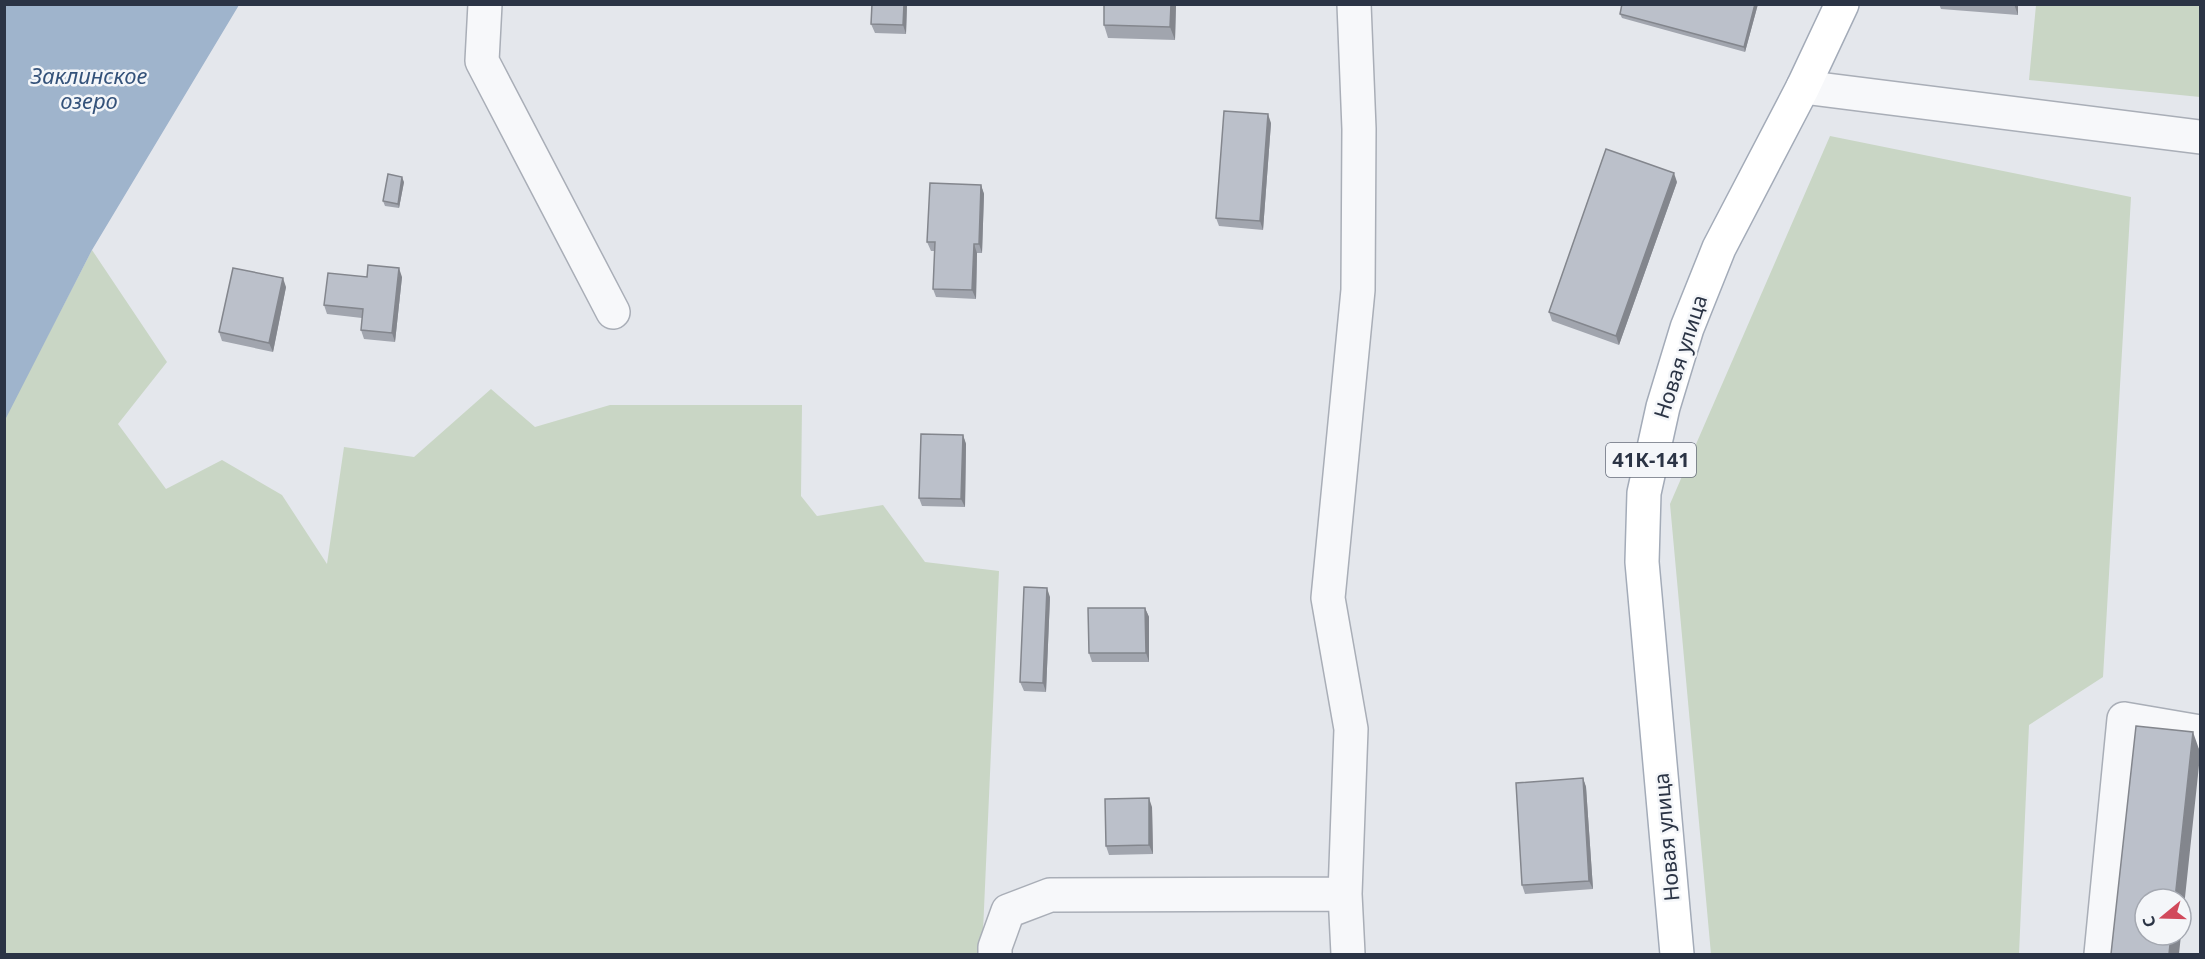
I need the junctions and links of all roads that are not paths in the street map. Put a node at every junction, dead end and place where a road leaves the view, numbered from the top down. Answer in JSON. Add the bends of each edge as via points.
{"nodes":[{"id":1,"x":485,"y":4,"type":"edge"},
{"id":2,"x":1354,"y":4,"type":"edge"},
{"id":3,"x":1842,"y":4,"type":"edge"},
{"id":4,"x":1803,"y":87,"type":"junction"},
{"id":5,"x":2200,"y":137,"type":"edge"},
{"id":6,"x":613,"y":312,"type":"dead end"},
{"id":7,"x":2200,"y":732,"type":"edge"},
{"id":8,"x":1345,"y":894,"type":"junction"},
{"id":9,"x":995,"y":954,"type":"edge"},
{"id":10,"x":1348,"y":954,"type":"edge"},
{"id":11,"x":1677,"y":954,"type":"edge"},
{"id":12,"x":2101,"y":954,"type":"edge"}],
"edges":[{"from":1,"to":6,"type":"street","via":[[482,62]]},
{"from":2,"to":8,"type":"street","via":[[1359,290],[1328,598],[1351,729]]},
{"from":3,"to":4,"type":"main road","name":"Новая улица","number":"41К-141"},
{"from":4,"to":5,"type":"street"},
{"from":4,"to":11,"type":"main road","name":"Новая улица","number":"41К-141","via":[[1719,248],[1687,328],[1663,407],[1644,493],[1642,562]]},
{"from":7,"to":12,"type":"street","via":[[2124,719]]},
{"from":8,"to":9,"type":"street","via":[[1050,895],[1008,911]]},
{"from":8,"to":10,"type":"street"}]}
